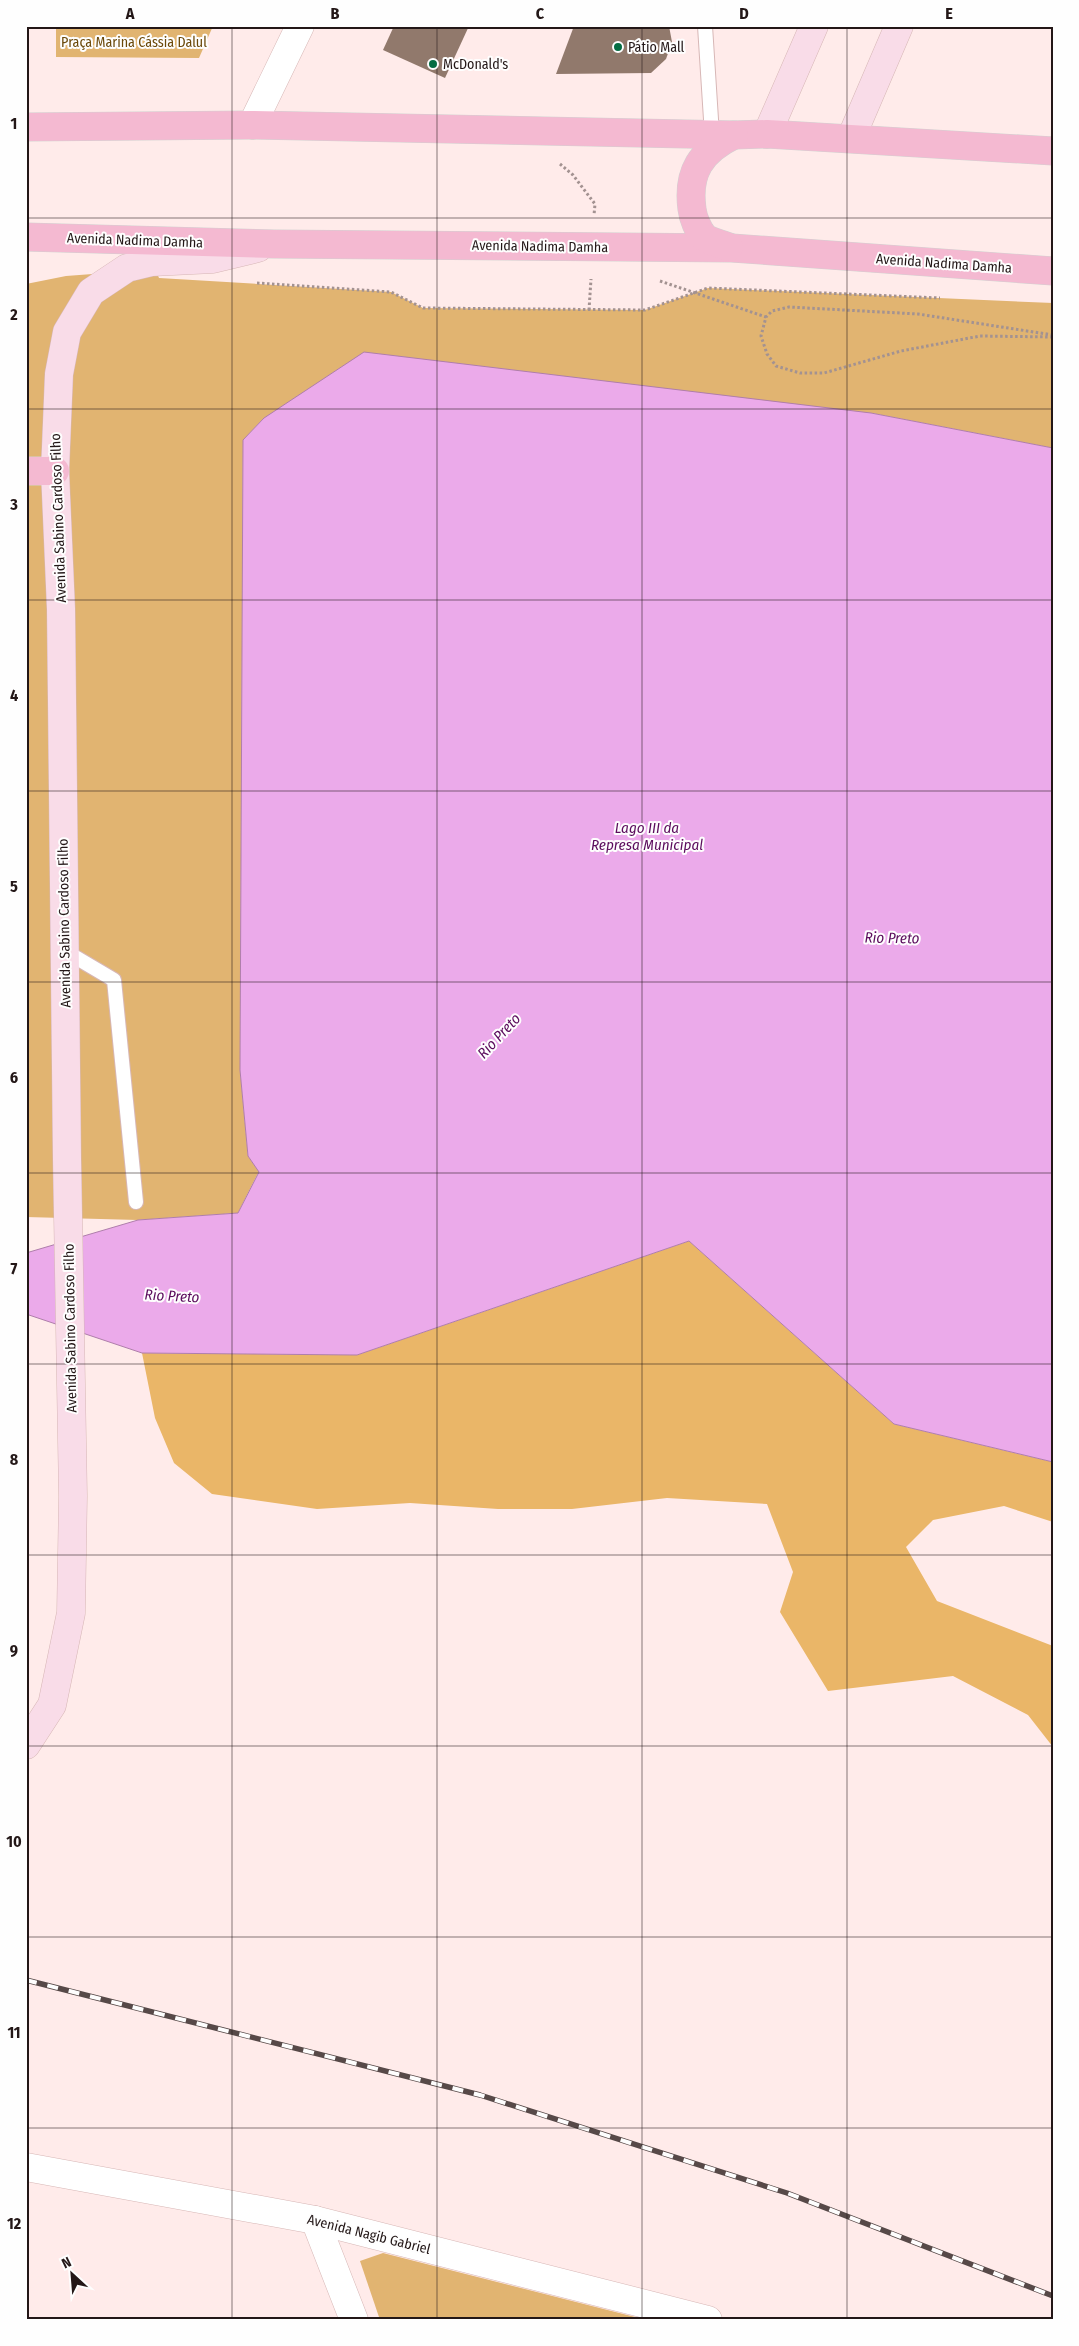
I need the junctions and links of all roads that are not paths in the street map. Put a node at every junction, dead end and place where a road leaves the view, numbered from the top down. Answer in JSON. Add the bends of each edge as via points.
{"nodes":[{"id":1,"x":300,"y":26,"type":"edge"},
{"id":2,"x":705,"y":26,"type":"edge"},
{"id":3,"x":814,"y":26,"type":"edge"},
{"id":4,"x":900,"y":26,"type":"edge"},
{"id":5,"x":252,"y":125,"type":"junction"},
{"id":6,"x":26,"y":127,"type":"edge"},
{"id":7,"x":768,"y":134,"type":"junction"},
{"id":8,"x":723,"y":135,"type":"junction"},
{"id":9,"x":851,"y":138,"type":"junction"},
{"id":10,"x":1053,"y":151,"type":"edge"},
{"id":11,"x":26,"y":237,"type":"edge"},
{"id":12,"x":274,"y":244,"type":"junction"},
{"id":13,"x":732,"y":248,"type":"junction"},
{"id":14,"x":1053,"y":271,"type":"edge"},
{"id":15,"x":26,"y":471,"type":"edge"},
{"id":16,"x":55,"y":471,"type":"junction"},
{"id":17,"x":65,"y":951,"type":"junction"},
{"id":18,"x":136,"y":1202,"type":"dead end"},
{"id":19,"x":26,"y":1745,"type":"edge"},
{"id":20,"x":26,"y":2167,"type":"edge"},
{"id":21,"x":316,"y":2220,"type":"junction"},
{"id":22,"x":354,"y":2320,"type":"edge"},
{"id":23,"x":708,"y":2320,"type":"edge"}],
"edges":[{"from":1,"to":5,"type":"street"},
{"from":2,"to":8,"type":"lane"},
{"from":3,"to":7,"type":"main road"},
{"from":4,"to":9,"type":"main road"},
{"from":5,"to":6,"type":"main road"},
{"from":5,"to":8,"type":"main road"},
{"from":7,"to":8,"type":"main road"},
{"from":7,"to":9,"type":"main road"},
{"from":8,"to":13,"type":"main road","via":[[699,162],[690,187],[693,215],[705,237]]},
{"from":9,"to":10,"type":"main road"},
{"from":11,"to":12,"type":"main road","name":"Avenida Nadima Damha"},
{"from":12,"to":13,"type":"main road","name":"Avenida Nadima Damha"},
{"from":12,"to":16,"type":"main road","name":"Avenida Sabino Cardoso Filho","via":[[213,258],[152,262],[127,268],[91,292],[68,332],[59,374]]},
{"from":13,"to":14,"type":"main road","name":"Avenida Nadima Damha"},
{"from":15,"to":16,"type":"main road"},
{"from":16,"to":17,"type":"main road","name":"Avenida Sabino Cardoso Filho","via":[[61,609]]},
{"from":17,"to":18,"type":"lane","via":[[114,980]]},
{"from":17,"to":19,"type":"main road","name":"Avenida Sabino Cardoso Filho","via":[[74,1496],[71,1613],[52,1705]]},
{"from":20,"to":21,"type":"street","name":"Avenida Nagib Gabriel"},
{"from":21,"to":22,"type":"street"},
{"from":21,"to":23,"type":"street","name":"Avenida Nagib Gabriel"}]}
